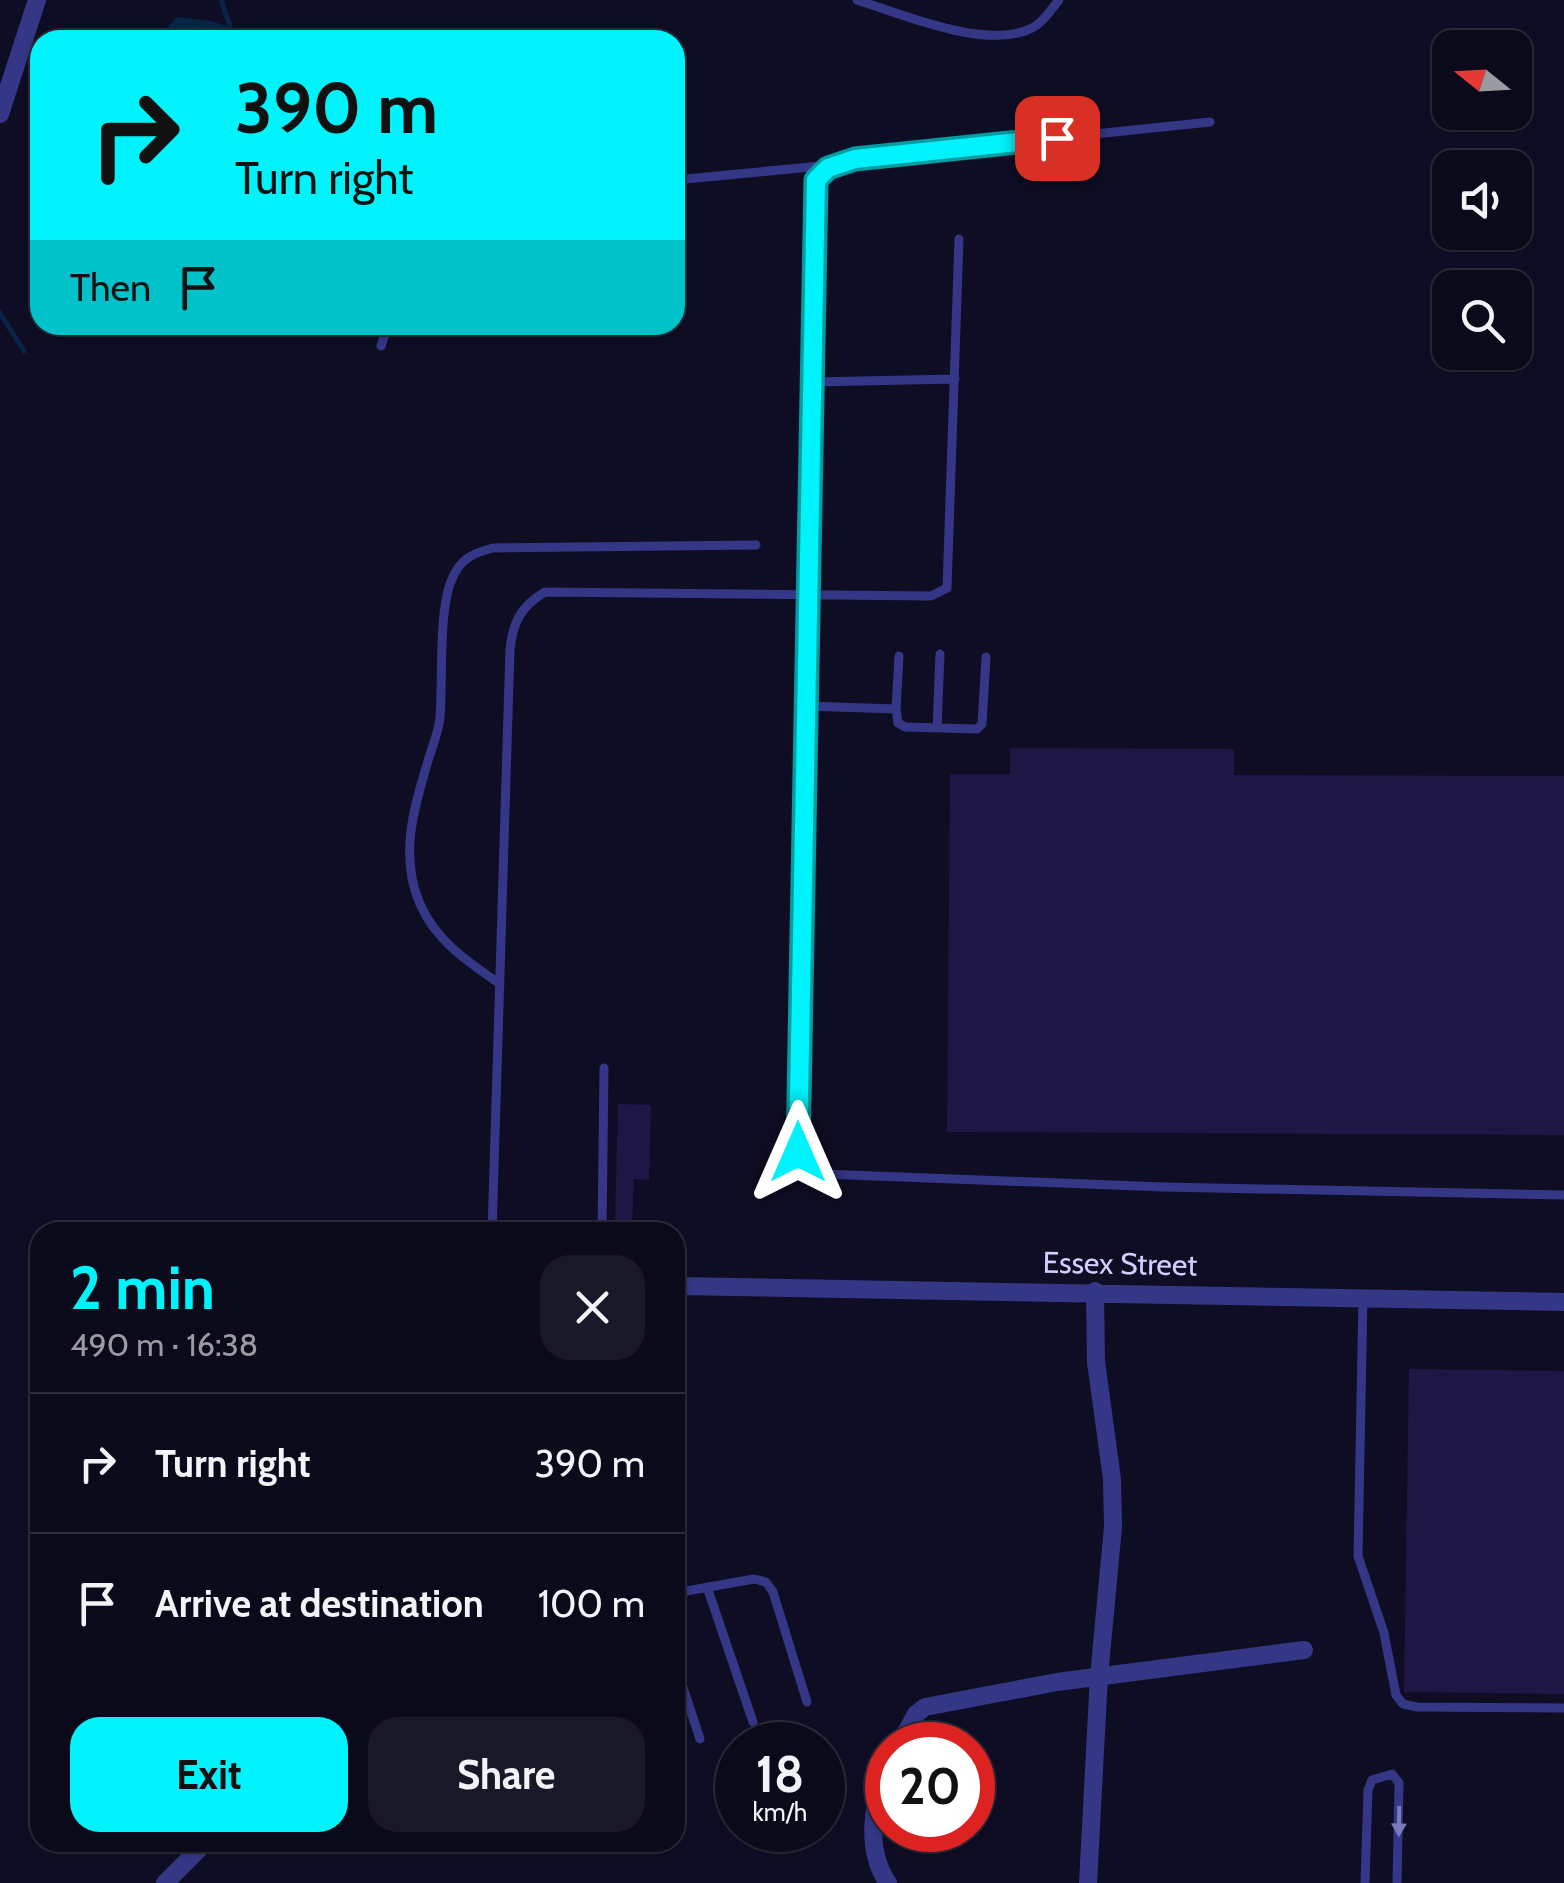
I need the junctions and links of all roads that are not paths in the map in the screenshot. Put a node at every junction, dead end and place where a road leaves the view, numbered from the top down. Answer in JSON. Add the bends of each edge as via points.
{"nodes":[{"id":1,"x":37,"y":0,"type":"edge"},
{"id":2,"x":857,"y":0,"type":"edge"},
{"id":3,"x":1059,"y":0,"type":"edge"},
{"id":4,"x":0,"y":114,"type":"edge"},
{"id":5,"x":1210,"y":122,"type":"dead end"},
{"id":6,"x":834,"y":165,"type":"junction"},
{"id":7,"x":685,"y":179,"type":"edge"},
{"id":8,"x":959,"y":239,"type":"dead end"},
{"id":9,"x":385,"y":335,"type":"edge"},
{"id":10,"x":381,"y":346,"type":"dead end"},
{"id":11,"x":955,"y":378,"type":"junction"},
{"id":12,"x":813,"y":382,"type":"junction"},
{"id":13,"x":756,"y":544,"type":"dead end"},
{"id":14,"x":807,"y":597,"type":"junction"},
{"id":15,"x":940,"y":654,"type":"dead end"},
{"id":16,"x":900,"y":656,"type":"dead end"},
{"id":17,"x":986,"y":657,"type":"dead end"},
{"id":18,"x":806,"y":706,"type":"junction"},
{"id":19,"x":896,"y":708,"type":"junction"},
{"id":20,"x":937,"y":728,"type":"junction"},
{"id":21,"x":500,"y":984,"type":"junction"},
{"id":22,"x":604,"y":1068,"type":"dead end"},
{"id":23,"x":1564,"y":1195,"type":"edge"},
{"id":24,"x":492,"y":1222,"type":"edge"},
{"id":25,"x":602,"y":1222,"type":"edge"},
{"id":26,"x":685,"y":1290,"type":"edge"},
{"id":27,"x":1096,"y":1291,"type":"junction"},
{"id":28,"x":1363,"y":1296,"type":"junction"},
{"id":29,"x":1564,"y":1302,"type":"edge"},
{"id":30,"x":707,"y":1587,"type":"junction"},
{"id":31,"x":685,"y":1591,"type":"edge"},
{"id":32,"x":1304,"y":1650,"type":"dead end"},
{"id":33,"x":1098,"y":1676,"type":"junction"},
{"id":34,"x":685,"y":1693,"type":"edge"},
{"id":35,"x":808,"y":1702,"type":"dead end"},
{"id":36,"x":1564,"y":1708,"type":"edge"},
{"id":37,"x":753,"y":1722,"type":"dead end"},
{"id":38,"x":912,"y":1722,"type":"edge"},
{"id":39,"x":700,"y":1739,"type":"dead end"},
{"id":40,"x":196,"y":1852,"type":"edge"},
{"id":41,"x":874,"y":1852,"type":"edge"},
{"id":42,"x":886,"y":1882,"type":"edge"},
{"id":43,"x":165,"y":1883,"type":"edge"},
{"id":44,"x":1088,"y":1883,"type":"edge"},
{"id":45,"x":1365,"y":1883,"type":"edge"},
{"id":46,"x":1396,"y":1883,"type":"edge"}],
"edges":[{"from":1,"to":4,"type":"street"},
{"from":2,"to":3,"type":"lane","via":[[946,28],[1006,34],[1031,28]]},
{"from":5,"to":6,"type":"lane"},
{"from":6,"to":7,"type":"lane"},
{"from":6,"to":12,"type":"lane","via":[[816,180]]},
{"from":8,"to":11,"type":"lane"},
{"from":9,"to":10,"type":"lane"},
{"from":11,"to":12,"type":"lane"},
{"from":11,"to":14,"type":"lane","via":[[946,588],[931,596]]},
{"from":12,"to":14,"type":"lane"},
{"from":13,"to":21,"type":"lane","via":[[492,548],[472,554],[450,581],[440,722],[410,821],[410,860],[419,903],[440,936]]},
{"from":14,"to":18,"type":"lane"},
{"from":14,"to":21,"type":"lane","via":[[546,592],[522,608],[510,649]]},
{"from":15,"to":20,"type":"lane"},
{"from":16,"to":19,"type":"lane"},
{"from":17,"to":20,"type":"lane","via":[[982,724]]},
{"from":18,"to":19,"type":"lane"},
{"from":18,"to":23,"type":"lane","via":[[796,1143],[811,1170],[1164,1188]]},
{"from":19,"to":20,"type":"lane","via":[[901,725]]},
{"from":21,"to":24,"type":"lane"},
{"from":22,"to":25,"type":"lane"},
{"from":26,"to":27,"type":"street","name":"Essex Street"},
{"from":27,"to":28,"type":"street","name":"Essex Street"},
{"from":27,"to":33,"type":"street","via":[[1096,1362],[1114,1527]]},
{"from":28,"to":29,"type":"street","name":"Essex Street"},
{"from":28,"to":36,"type":"lane","via":[[1358,1556],[1396,1695],[1417,1706]]},
{"from":30,"to":31,"type":"lane"},
{"from":30,"to":35,"type":"lane","via":[[766,1582]]},
{"from":30,"to":37,"type":"lane"},
{"from":32,"to":33,"type":"street"},
{"from":33,"to":38,"type":"street","via":[[925,1707]]},
{"from":33,"to":44,"type":"street"},
{"from":34,"to":39,"type":"lane"},
{"from":40,"to":43,"type":"street"},
{"from":41,"to":42,"type":"street"},
{"from":45,"to":46,"type":"lane","one_way":true,"via":[[1368,1790],[1372,1780],[1392,1774],[1399,1783]]}]}
